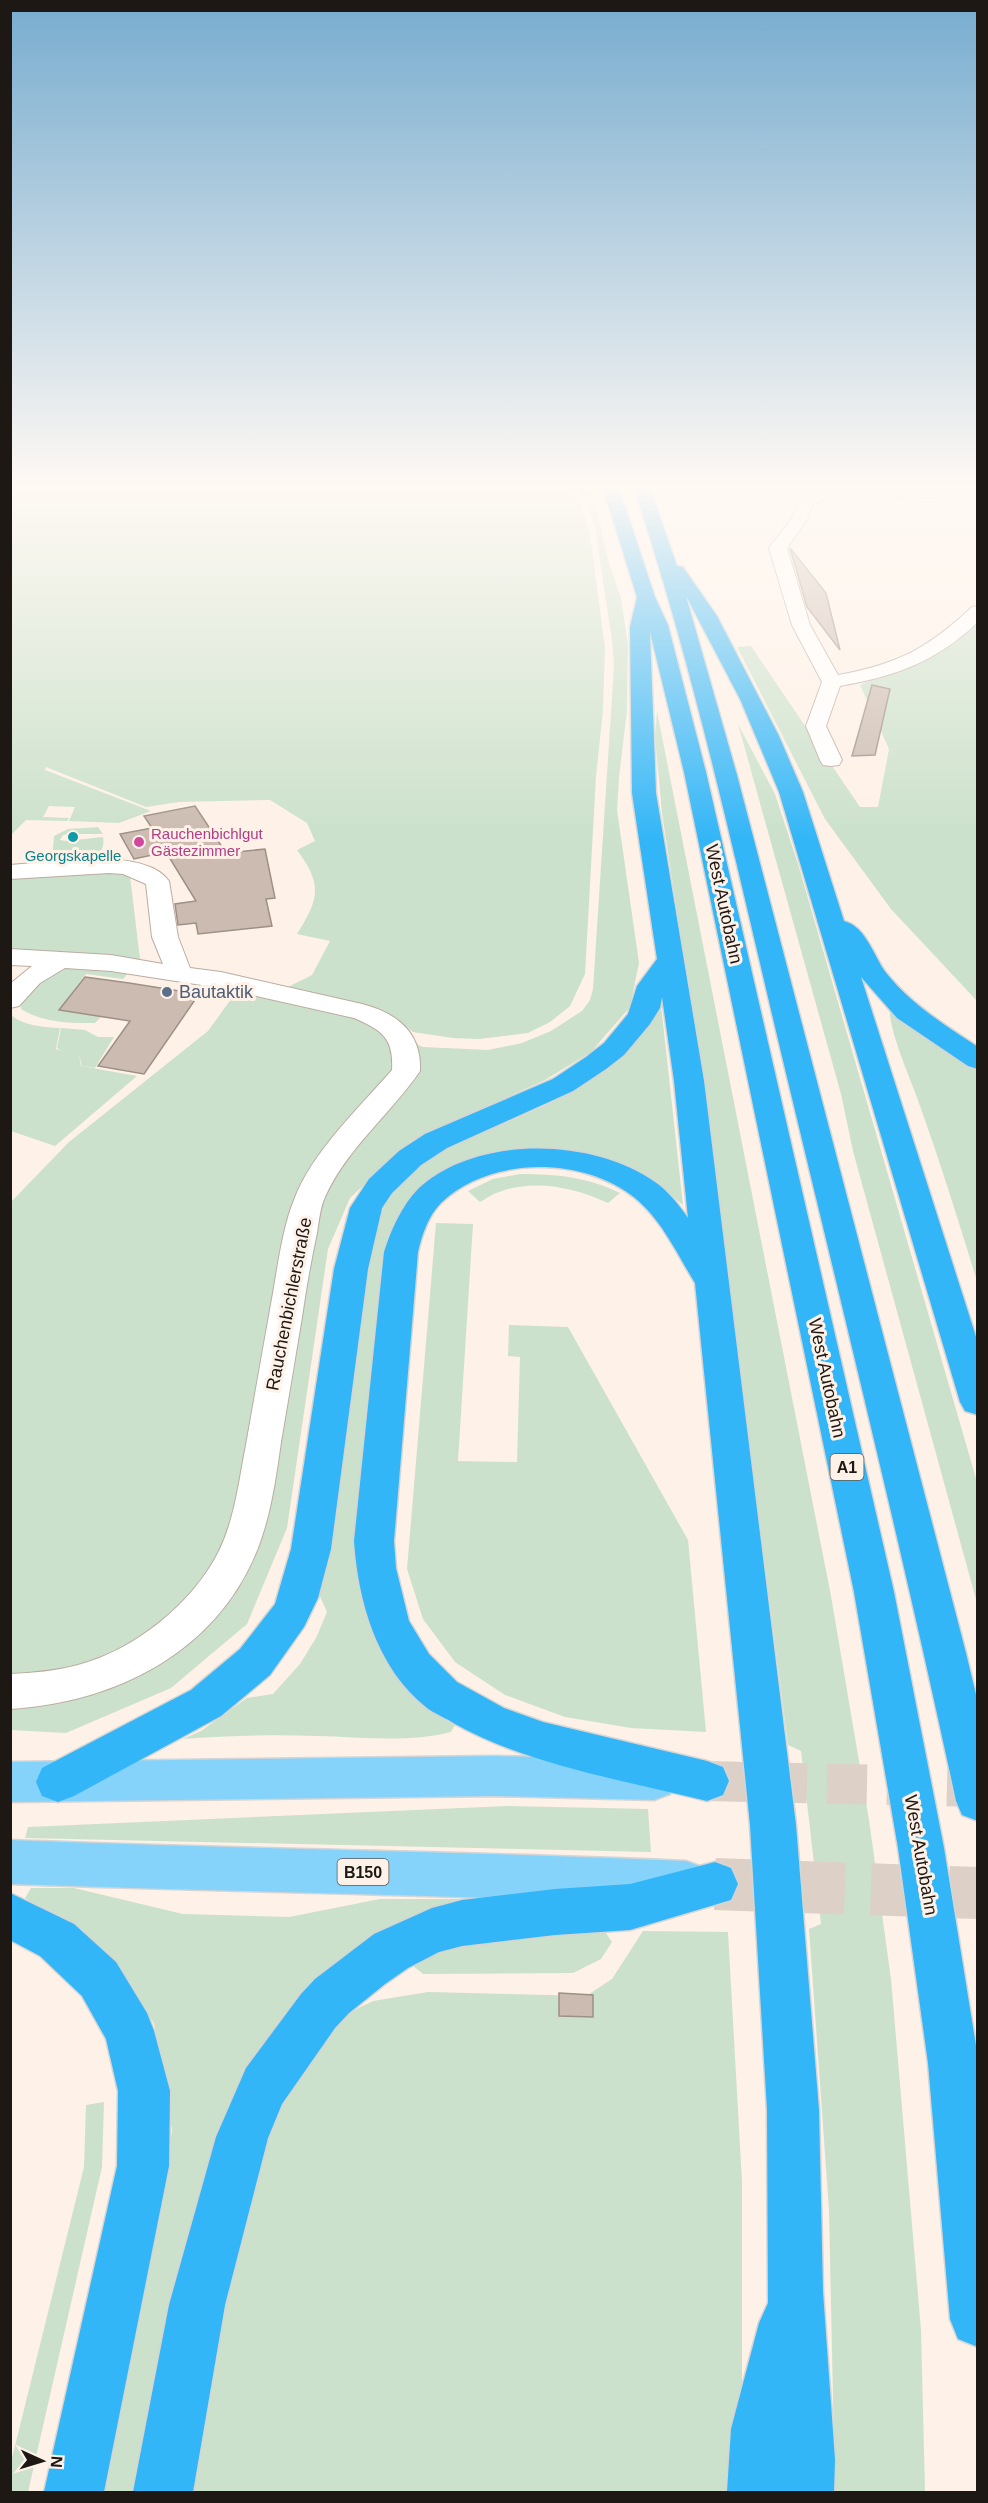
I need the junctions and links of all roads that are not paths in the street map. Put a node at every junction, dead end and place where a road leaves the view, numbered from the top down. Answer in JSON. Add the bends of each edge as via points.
{"nodes":[{"id":1,"x":644,"y":605,"type":"edge"},
{"id":2,"x":649,"y":605,"type":"edge"},
{"id":3,"x":679,"y":605,"type":"edge"},
{"id":4,"x":701,"y":605,"type":"edge"},
{"id":5,"x":795,"y":605,"type":"edge"},
{"id":6,"x":978,"y":611,"type":"edge"},
{"id":7,"x":832,"y":682,"type":"junction"},
{"id":8,"x":831,"y":760,"type":"dead end"},
{"id":9,"x":10,"y":872,"type":"edge"},
{"id":10,"x":829,"y":918,"type":"junction"},
{"id":11,"x":10,"y":957,"type":"edge"},
{"id":12,"x":671,"y":958,"type":"junction"},
{"id":13,"x":58,"y":961,"type":"junction"},
{"id":14,"x":180,"y":974,"type":"junction"},
{"id":15,"x":10,"y":1000,"type":"edge"},
{"id":16,"x":978,"y":1060,"type":"edge"},
{"id":17,"x":713,"y":1284,"type":"junction"},
{"id":18,"x":978,"y":1402,"type":"edge"},
{"id":19,"x":10,"y":1692,"type":"edge"},
{"id":20,"x":707,"y":1781,"type":"joint"},
{"id":21,"x":10,"y":1782,"type":"edge"},
{"id":22,"x":58,"y":1782,"type":"junction"},
{"id":23,"x":978,"y":1801,"type":"edge"},
{"id":24,"x":10,"y":1862,"type":"edge"},
{"id":25,"x":715,"y":1884,"type":"joint"},
{"id":26,"x":10,"y":1915,"type":"edge"},
{"id":27,"x":795,"y":2292,"type":"junction"},
{"id":28,"x":978,"y":2319,"type":"edge"},
{"id":29,"x":74,"y":2493,"type":"edge"},
{"id":30,"x":163,"y":2493,"type":"edge"},
{"id":31,"x":757,"y":2493,"type":"edge"},
{"id":32,"x":804,"y":2493,"type":"edge"}],
"edges":[{"from":1,"to":12,"type":"highway","via":[[640,627],[644,793]]},
{"from":2,"to":28,"type":"highway","name":"West Autobahn","number":"A1","via":[[666,653],[695,772],[874,1592],[921,1848],[952,2052]]},
{"from":3,"to":23,"type":"highway","name":"West Autobahn","via":[[737,816],[945,1653]]},
{"from":4,"to":10,"type":"highway","via":[[769,737],[791,792]]},
{"from":5,"to":7,"type":"street","via":[[801,625]]},
{"from":6,"to":7,"type":"street","via":[[927,653]]},
{"from":7,"to":8,"type":"street","via":[[816,726]]},
{"from":9,"to":14,"type":"street","via":[[123,867],[157,881],[165,938]]},
{"from":10,"to":16,"type":"highway","via":[[858,946],[874,976],[907,1012]]},
{"from":10,"to":18,"type":"highway"},
{"from":11,"to":13,"type":"street","name":"Rauchenbichlerstraße"},
{"from":12,"to":17,"type":"highway"},
{"from":12,"to":22,"type":"highway","via":[[651,986],[640,1018],[605,1056],[563,1085],[436,1141],[410,1158],[380,1186],[366,1208],[351,1269],[311,1549],[290,1615],[255,1662],[206,1703]]},
{"from":13,"to":14,"type":"street","name":"Rauchenbichlerstraße","via":[[111,963]]},
{"from":13,"to":15,"type":"street","via":[[31,978]]},
{"from":14,"to":19,"type":"street","name":"Rauchenbichlerstraße","via":[[275,992],[382,1020],[404,1043],[408,1056],[406,1071],[333,1156],[309,1198],[253,1505],[243,1538],[222,1580],[176,1633],[130,1663],[56,1690]]},
{"from":17,"to":20,"type":"highway","via":[[666,1210],[642,1187],[617,1173],[567,1160],[523,1158],[468,1170],[443,1185],[421,1207],[401,1252],[374,1540],[389,1624],[414,1667],[442,1695],[489,1721],[543,1741]]},
{"from":17,"to":27,"type":"highway","via":[[782,1932],[793,2110]]},
{"from":20,"to":22,"type":"main road","via":[[495,1776]]},
{"from":21,"to":22,"type":"main road"},
{"from":24,"to":25,"type":"main road","number":"B150"},
{"from":25,"to":30,"type":"highway","via":[[630,1907],[462,1923],[432,1931],[368,1967],[318,2011],[264,2086],[243,2137],[197,2305]]},
{"from":26,"to":29,"type":"highway","via":[[57,1940],[99,1979],[129,2031],[144,2091],[143,2166]]},
{"from":27,"to":31,"type":"highway","via":[[760,2429]]},
{"from":27,"to":32,"type":"highway"}]}
